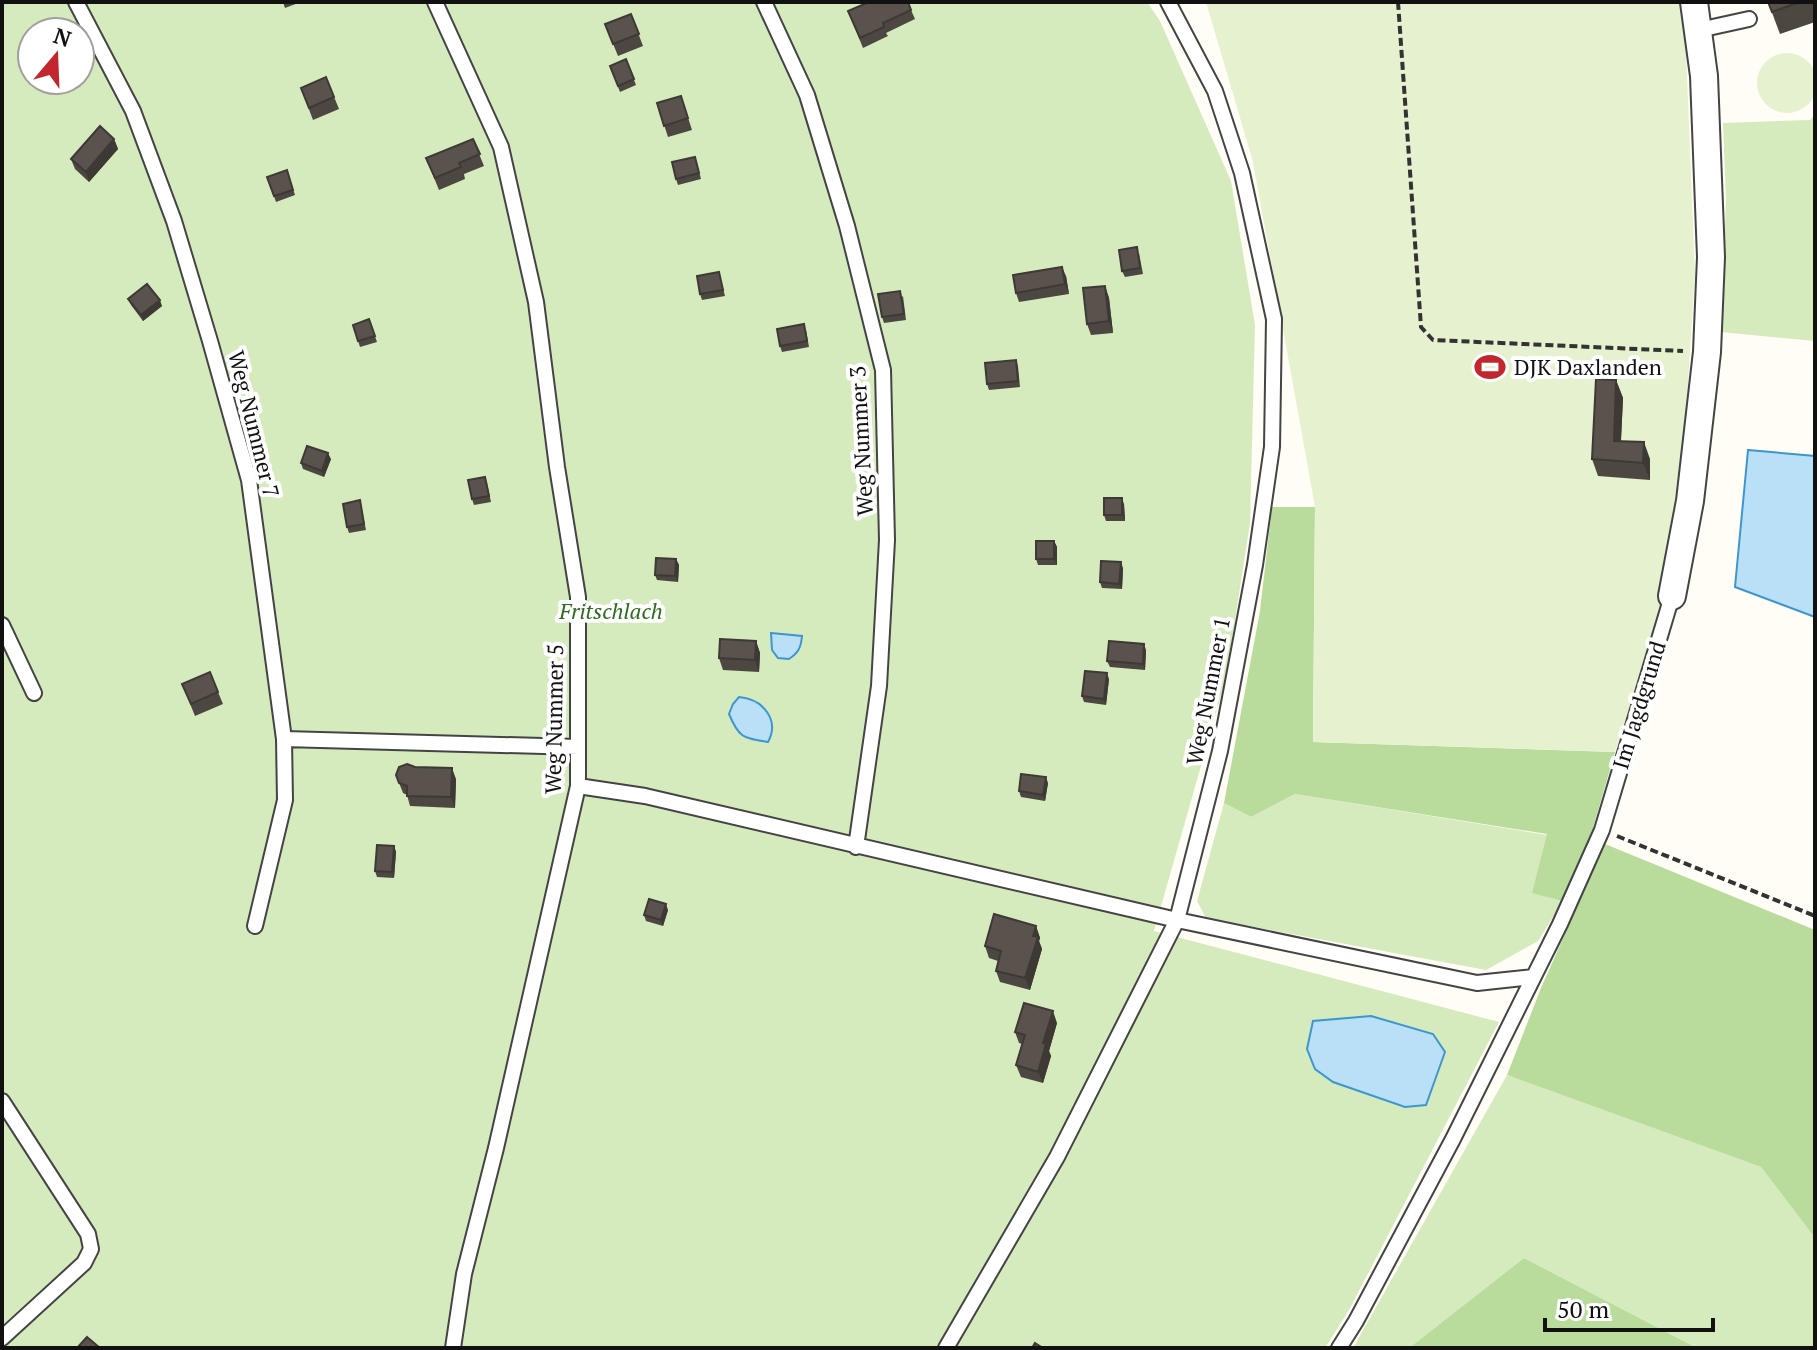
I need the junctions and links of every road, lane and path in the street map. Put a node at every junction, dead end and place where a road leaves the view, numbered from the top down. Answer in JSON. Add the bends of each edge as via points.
{"nodes":[{"id":1,"x":76,"y":2,"type":"edge"},
{"id":2,"x":435,"y":2,"type":"edge"},
{"id":3,"x":764,"y":2,"type":"edge"},
{"id":4,"x":1168,"y":2,"type":"edge"},
{"id":5,"x":1398,"y":2,"type":"edge"},
{"id":6,"x":1694,"y":2,"type":"edge"},
{"id":7,"x":1749,"y":19,"type":"dead end"},
{"id":8,"x":1699,"y":30,"type":"junction"},
{"id":9,"x":1707,"y":352,"type":"junction"},
{"id":10,"x":1672,"y":596,"type":"joint"},
{"id":11,"x":2,"y":625,"type":"edge"},
{"id":12,"x":34,"y":693,"type":"dead end"},
{"id":13,"x":284,"y":739,"type":"junction"},
{"id":14,"x":578,"y":747,"type":"junction"},
{"id":15,"x":578,"y":786,"type":"junction"},
{"id":16,"x":1602,"y":830,"type":"junction"},
{"id":17,"x":856,"y":847,"type":"junction"},
{"id":18,"x":1815,"y":916,"type":"edge"},
{"id":19,"x":1177,"y":920,"type":"junction"},
{"id":20,"x":255,"y":926,"type":"dead end"},
{"id":21,"x":1533,"y":977,"type":"junction"},
{"id":22,"x":2,"y":1101,"type":"edge"},
{"id":23,"x":2,"y":1338,"type":"edge"},
{"id":24,"x":453,"y":1348,"type":"edge"},
{"id":25,"x":946,"y":1348,"type":"edge"},
{"id":26,"x":1339,"y":1348,"type":"edge"}],
"edges":[{"from":1,"to":13,"type":"lane","name":"Weg Nummer 7","via":[[133,111],[174,221],[214,355],[249,480]]},
{"from":2,"to":14,"type":"lane","name":"Weg Nummer 5","via":[[501,147],[536,302],[578,597]]},
{"from":3,"to":17,"type":"lane","name":"Weg Nummer 3","via":[[807,95],[883,370],[885,584],[879,686]]},
{"from":4,"to":19,"type":"lane","name":"Weg Nummer 1","via":[[1215,91],[1242,173],[1274,319],[1272,447],[1255,565],[1220,751]]},
{"from":5,"to":9,"type":"path","via":[[1421,327],[1433,340]]},
{"from":6,"to":8,"type":"street","name":"Im Jagdgrund"},
{"from":7,"to":8,"type":"lane"},
{"from":8,"to":9,"type":"street","name":"Im Jagdgrund","via":[[1711,257]]},
{"from":9,"to":10,"type":"street","name":"Im Jagdgrund","via":[[1690,501]]},
{"from":10,"to":16,"type":"lane","name":"Im Jagdgrund"},
{"from":11,"to":12,"type":"lane"},
{"from":13,"to":14,"type":"lane"},
{"from":13,"to":20,"type":"lane","name":"Weg Nummer 7","via":[[285,800]]},
{"from":14,"to":15,"type":"lane","name":"Weg Nummer 5"},
{"from":15,"to":17,"type":"lane","via":[[645,796]]},
{"from":15,"to":24,"type":"lane","name":"Weg Nummer 5","via":[[464,1274]]},
{"from":16,"to":18,"type":"path"},
{"from":16,"to":21,"type":"lane","name":"Im Jagdgrund"},
{"from":17,"to":19,"type":"lane"},
{"from":19,"to":21,"type":"lane","via":[[1477,983]]},
{"from":19,"to":25,"type":"lane","name":"Weg Nummer 1","via":[[1057,1157]]},
{"from":21,"to":26,"type":"lane","name":"Im Jagdgrund","via":[[1453,1139]]},
{"from":22,"to":23,"type":"lane","via":[[88,1234],[91,1249],[84,1263]]}]}
